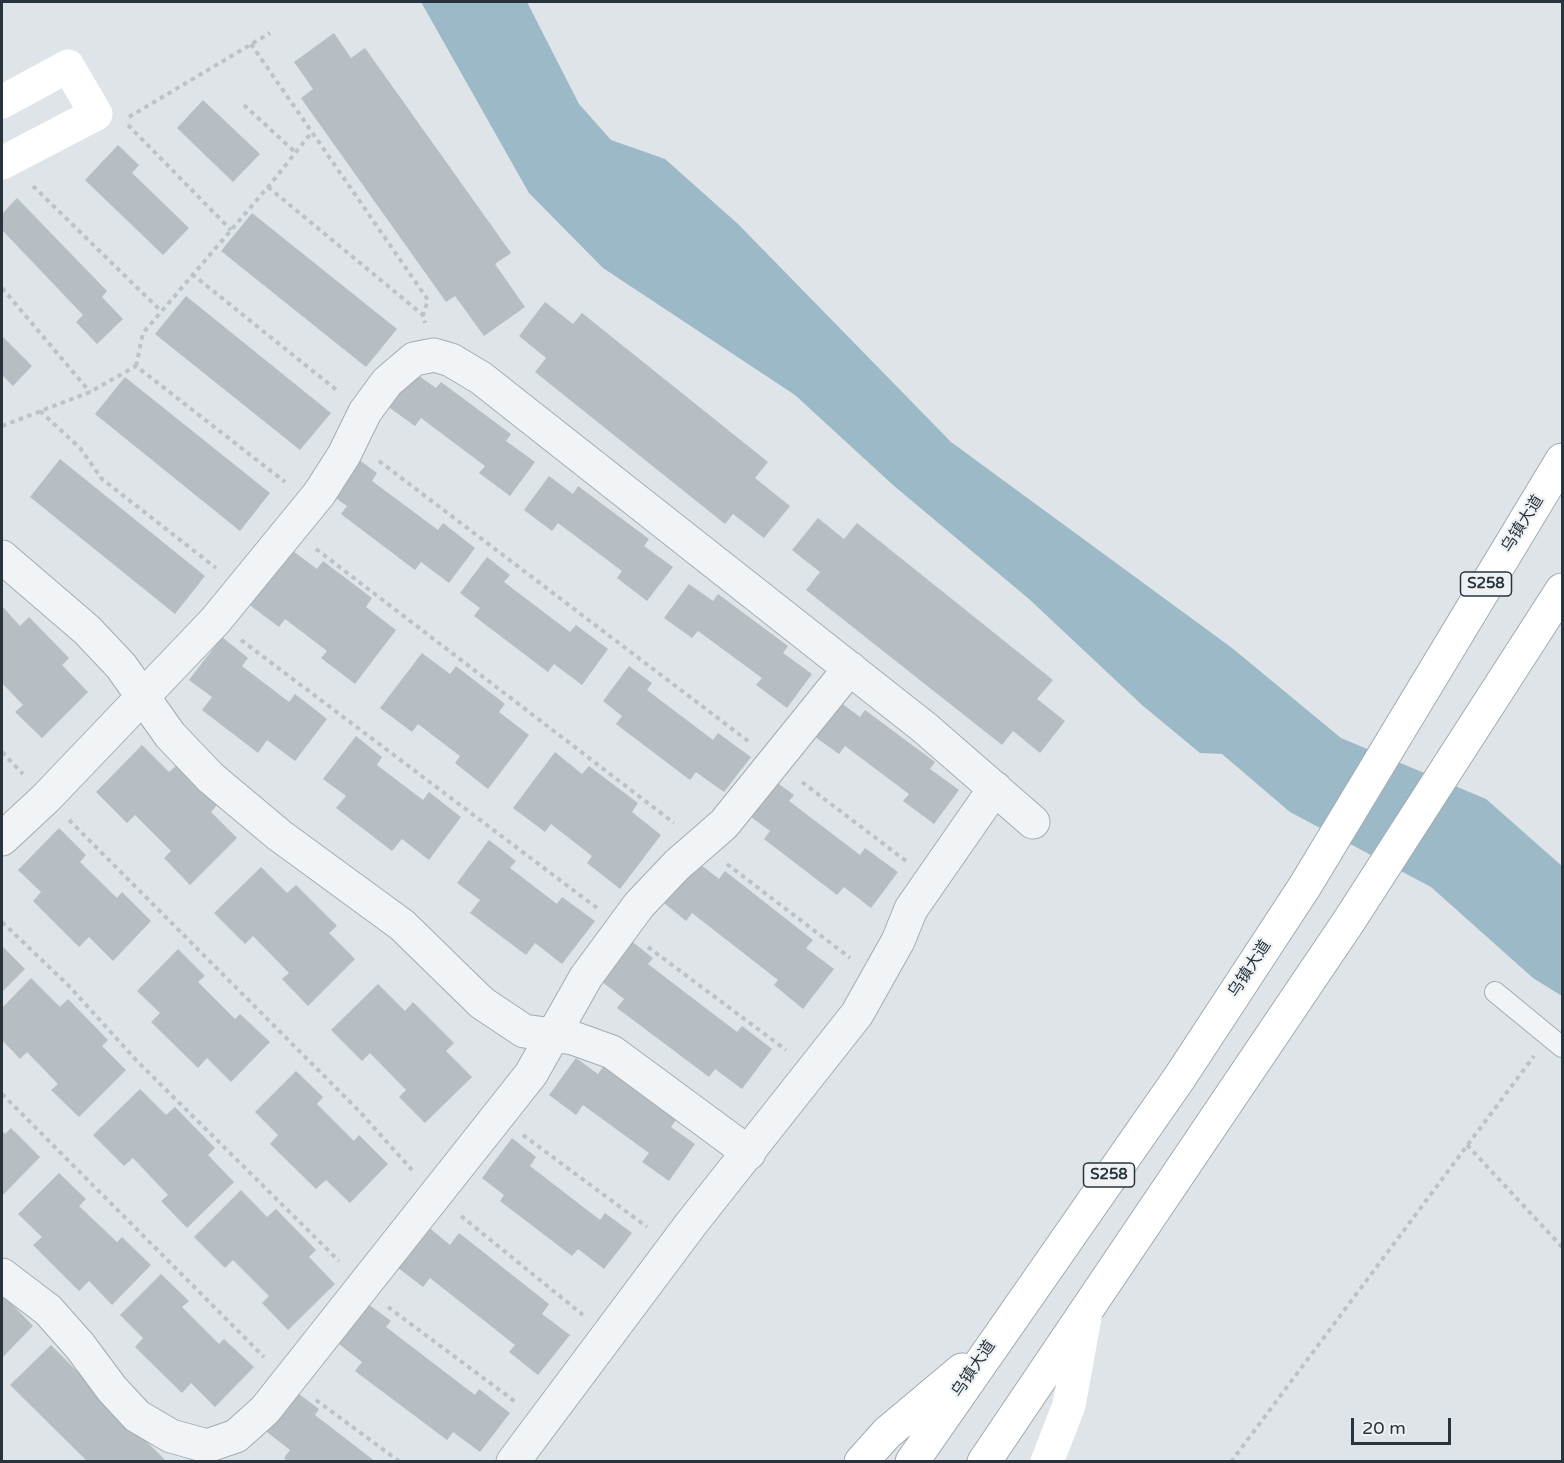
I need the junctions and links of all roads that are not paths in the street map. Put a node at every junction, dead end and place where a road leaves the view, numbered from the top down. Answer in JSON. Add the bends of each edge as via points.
{"nodes":[{"id":1,"x":2,"y":102,"type":"edge"},
{"id":2,"x":14,"y":171,"type":"edge"},
{"id":3,"x":1563,"y":460,"type":"edge"},
{"id":4,"x":2,"y":557,"type":"edge"},
{"id":5,"x":1563,"y":591,"type":"edge"},
{"id":6,"x":850,"y":668,"type":"junction"},
{"id":7,"x":143,"y":697,"type":"junction"},
{"id":8,"x":995,"y":789,"type":"junction"},
{"id":9,"x":1033,"y":822,"type":"dead end"},
{"id":10,"x":2,"y":839,"type":"edge"},
{"id":11,"x":1496,"y":992,"type":"dead end"},
{"id":12,"x":552,"y":1035,"type":"junction"},
{"id":13,"x":1556,"y":1042,"type":"edge"},
{"id":14,"x":749,"y":1153,"type":"junction"},
{"id":15,"x":2,"y":1275,"type":"edge"},
{"id":16,"x":1086,"y":1312,"type":"junction"},
{"id":17,"x":989,"y":1348,"type":"junction"},
{"id":18,"x":513,"y":1461,"type":"edge"},
{"id":19,"x":861,"y":1461,"type":"edge"},
{"id":20,"x":912,"y":1461,"type":"edge"},
{"id":21,"x":984,"y":1461,"type":"edge"},
{"id":22,"x":1047,"y":1461,"type":"edge"}],
"edges":[{"from":1,"to":2,"type":"main road","via":[[68,66],[96,114]]},
{"from":3,"to":17,"type":"main road","name":"乌镇大道","number":"S258","via":[[1305,886],[1180,1077]]},
{"from":4,"to":7,"type":"street","via":[[87,630],[121,666]]},
{"from":5,"to":16,"type":"main road","via":[[1349,921]]},
{"from":6,"to":7,"type":"street","via":[[481,378],[451,360],[434,356],[414,360],[387,382],[311,503],[215,621]]},
{"from":6,"to":8,"type":"street"},
{"from":6,"to":12,"type":"street","via":[[724,824],[639,904],[586,977]]},
{"from":7,"to":10,"type":"street"},
{"from":7,"to":12,"type":"street","via":[[170,735],[211,778],[279,835],[402,925],[482,1004],[524,1030]]},
{"from":8,"to":9,"type":"street"},
{"from":8,"to":14,"type":"street","via":[[911,909],[898,941],[857,1014]]},
{"from":11,"to":13,"type":"lane"},
{"from":12,"to":14,"type":"street","via":[[612,1052]]},
{"from":12,"to":15,"type":"street","via":[[531,1074],[498,1117],[265,1410],[236,1436],[207,1446],[171,1436],[137,1416],[48,1310]]},
{"from":14,"to":18,"type":"street"},
{"from":16,"to":21,"type":"main road"},
{"from":16,"to":22,"type":"main road","via":[[1069,1404]]},
{"from":17,"to":19,"type":"main road","via":[[887,1433]]},
{"from":17,"to":20,"type":"main road","name":"乌镇大道","number":"S258"}]}
